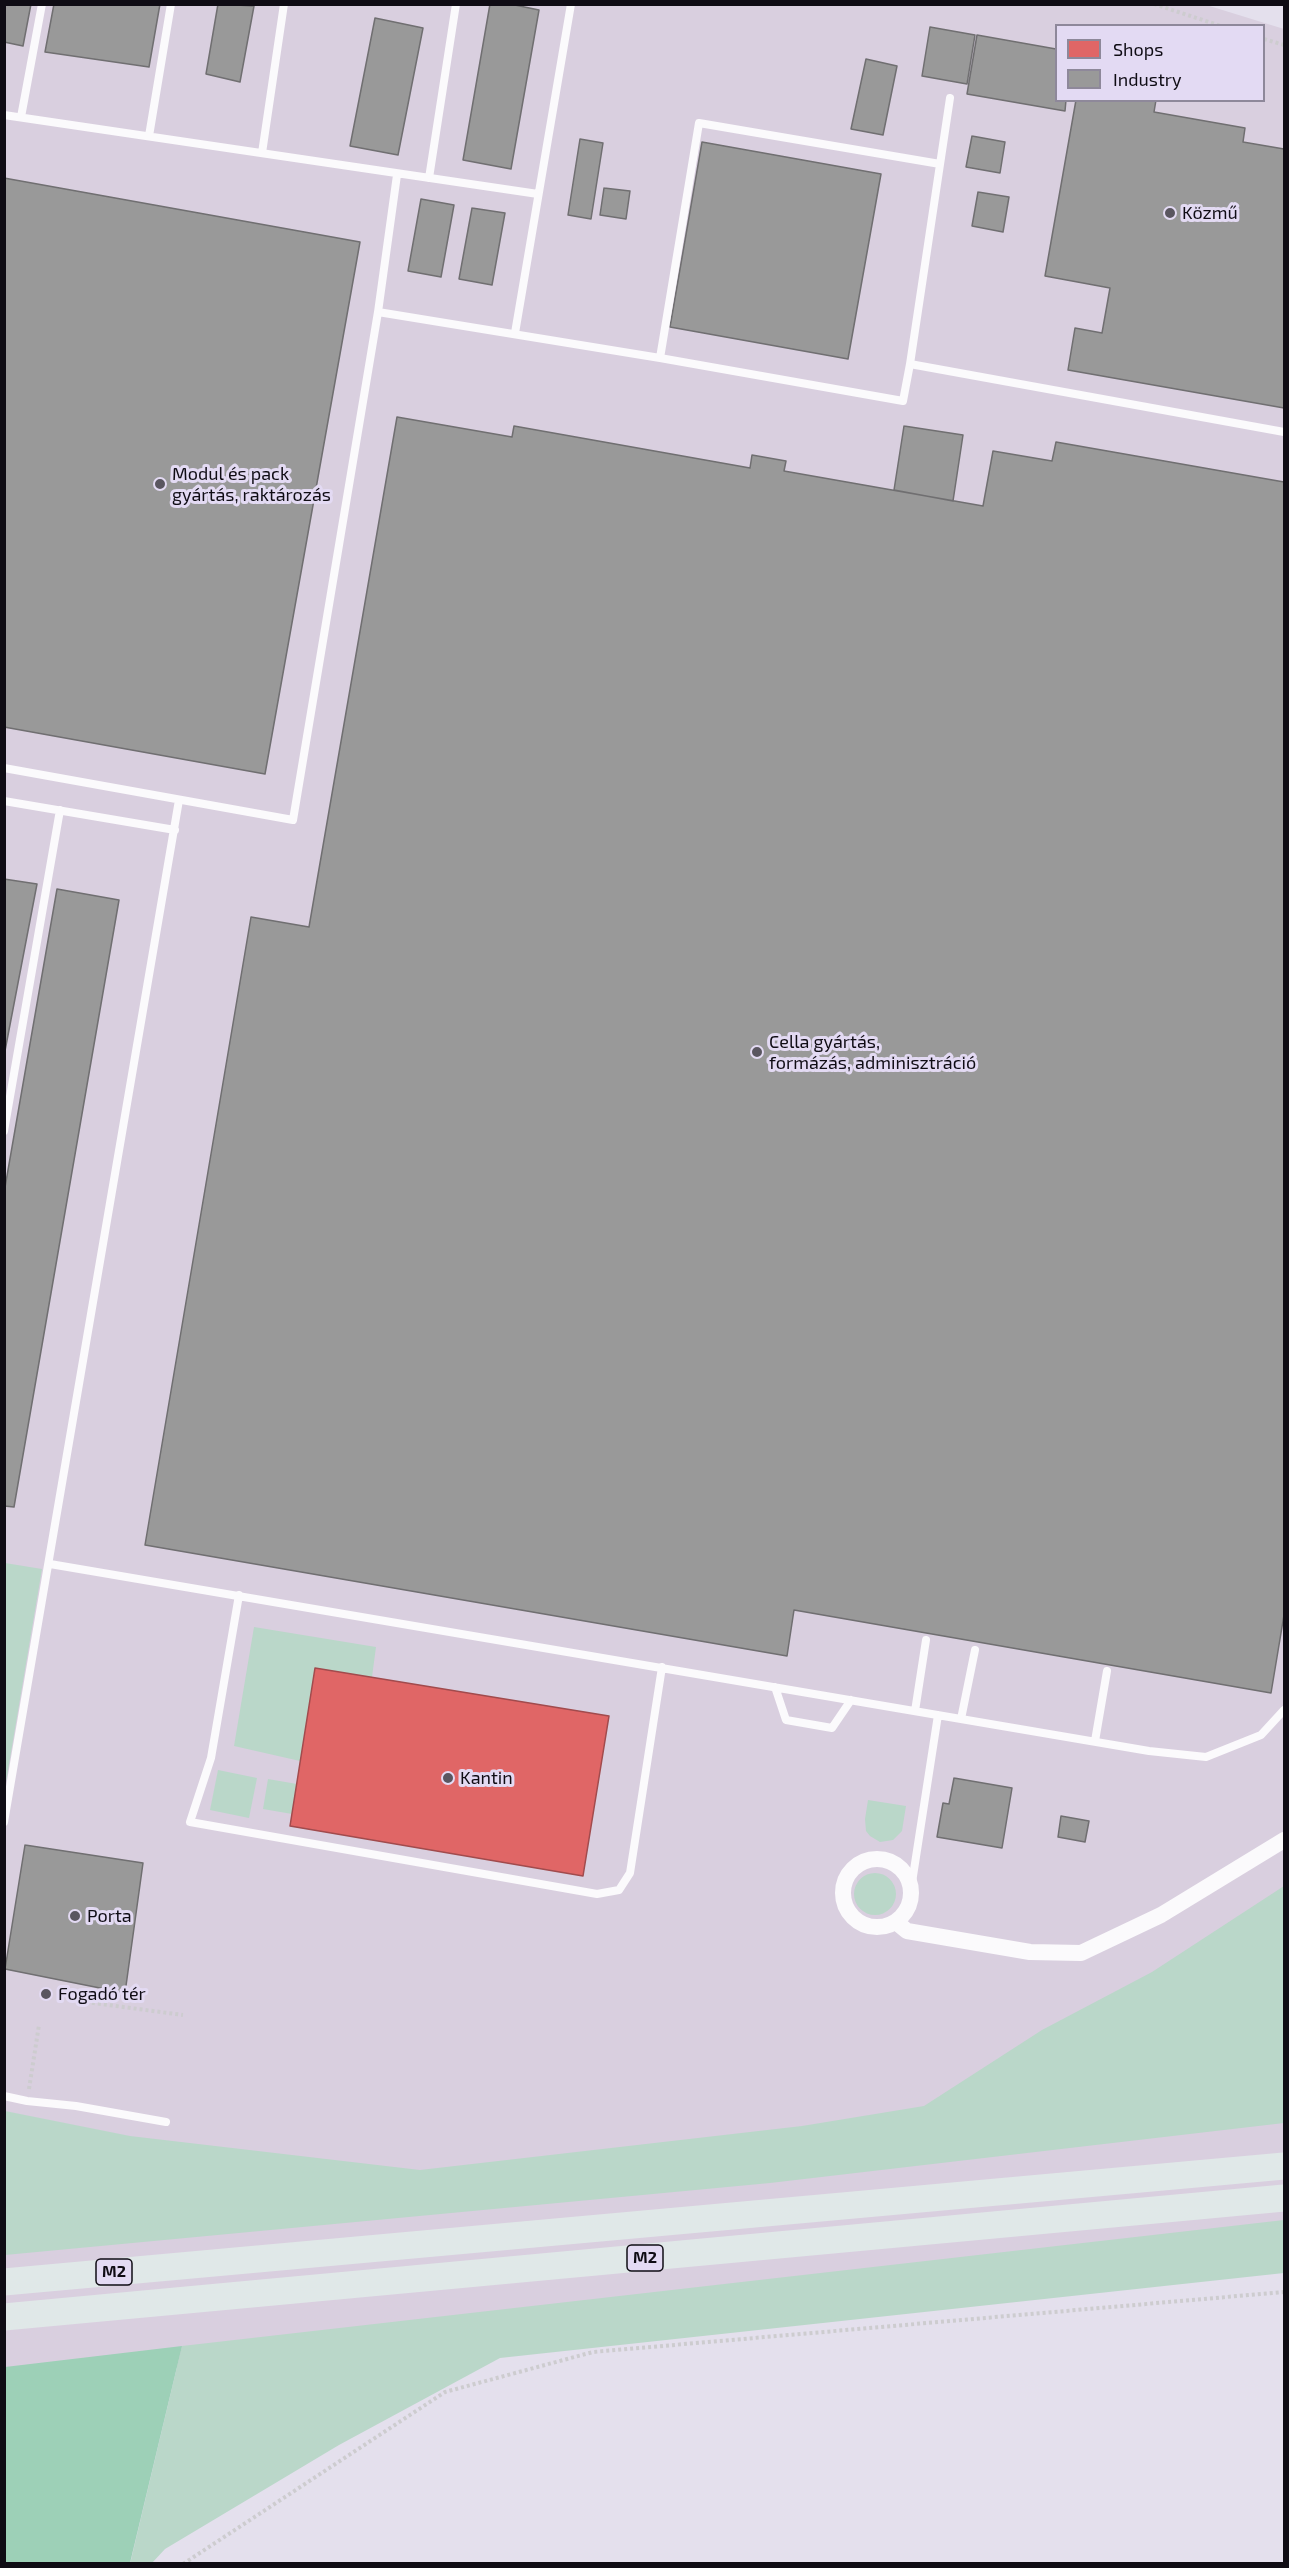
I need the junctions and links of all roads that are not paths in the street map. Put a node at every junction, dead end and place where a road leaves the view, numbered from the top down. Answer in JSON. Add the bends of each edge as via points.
{"nodes":[{"id":1,"x":42,"y":4,"type":"edge"},
{"id":2,"x":171,"y":4,"type":"edge"},
{"id":3,"x":284,"y":4,"type":"edge"},
{"id":4,"x":456,"y":4,"type":"edge"},
{"id":5,"x":571,"y":4,"type":"edge"},
{"id":6,"x":950,"y":98,"type":"dead end"},
{"id":7,"x":4,"y":115,"type":"edge"},
{"id":8,"x":21,"y":117,"type":"junction"},
{"id":9,"x":148,"y":136,"type":"junction"},
{"id":10,"x":262,"y":153,"type":"junction"},
{"id":11,"x":940,"y":164,"type":"junction"},
{"id":12,"x":397,"y":175,"type":"junction"},
{"id":13,"x":429,"y":178,"type":"junction"},
{"id":14,"x":538,"y":194,"type":"junction"},
{"id":15,"x":378,"y":312,"type":"junction"},
{"id":16,"x":515,"y":333,"type":"junction"},
{"id":17,"x":660,"y":358,"type":"junction"},
{"id":18,"x":910,"y":364,"type":"junction"},
{"id":19,"x":1284,"y":432,"type":"edge"},
{"id":20,"x":4,"y":768,"type":"edge"},
{"id":21,"x":179,"y":800,"type":"junction"},
{"id":22,"x":4,"y":801,"type":"edge"},
{"id":23,"x":60,"y":810,"type":"junction"},
{"id":24,"x":175,"y":830,"type":"junction"},
{"id":25,"x":4,"y":1131,"type":"edge"},
{"id":26,"x":50,"y":1564,"type":"junction"},
{"id":27,"x":239,"y":1595,"type":"junction"},
{"id":28,"x":926,"y":1640,"type":"dead end"},
{"id":29,"x":975,"y":1650,"type":"dead end"},
{"id":30,"x":662,"y":1667,"type":"junction"},
{"id":31,"x":1107,"y":1671,"type":"dead end"},
{"id":32,"x":775,"y":1687,"type":"junction"},
{"id":33,"x":851,"y":1700,"type":"junction"},
{"id":34,"x":1284,"y":1710,"type":"edge"},
{"id":35,"x":915,"y":1711,"type":"junction"},
{"id":36,"x":938,"y":1715,"type":"junction"},
{"id":37,"x":961,"y":1719,"type":"junction"},
{"id":38,"x":1095,"y":1741,"type":"junction"},
{"id":39,"x":6,"y":1805,"type":"edge"},
{"id":40,"x":4,"y":1822,"type":"edge"},
{"id":41,"x":1284,"y":1840,"type":"edge"},
{"id":42,"x":911,"y":1889,"type":"junction"},
{"id":43,"x":896,"y":1922,"type":"junction"},
{"id":44,"x":4,"y":2096,"type":"edge"},
{"id":45,"x":166,"y":2122,"type":"dead end"},
{"id":46,"x":1284,"y":2166,"type":"edge"},
{"id":47,"x":1284,"y":2198,"type":"edge"},
{"id":48,"x":4,"y":2282,"type":"edge"},
{"id":49,"x":4,"y":2317,"type":"edge"}],
"edges":[{"from":1,"to":8,"type":"lane"},
{"from":2,"to":9,"type":"lane"},
{"from":3,"to":10,"type":"lane"},
{"from":4,"to":13,"type":"lane"},
{"from":5,"to":14,"type":"lane"},
{"from":6,"to":11,"type":"lane"},
{"from":7,"to":8,"type":"lane"},
{"from":8,"to":9,"type":"lane"},
{"from":9,"to":10,"type":"lane"},
{"from":10,"to":12,"type":"lane"},
{"from":11,"to":17,"type":"lane","via":[[699,123]]},
{"from":11,"to":18,"type":"lane"},
{"from":12,"to":13,"type":"lane"},
{"from":12,"to":15,"type":"lane"},
{"from":13,"to":14,"type":"lane"},
{"from":14,"to":16,"type":"lane"},
{"from":15,"to":16,"type":"lane"},
{"from":15,"to":21,"type":"lane","via":[[293,820]]},
{"from":16,"to":17,"type":"lane"},
{"from":17,"to":18,"type":"lane","via":[[903,401]]},
{"from":18,"to":19,"type":"lane"},
{"from":20,"to":21,"type":"lane"},
{"from":21,"to":24,"type":"lane"},
{"from":22,"to":23,"type":"lane"},
{"from":23,"to":24,"type":"lane"},
{"from":23,"to":25,"type":"lane"},
{"from":24,"to":26,"type":"lane"},
{"from":26,"to":27,"type":"lane"},
{"from":26,"to":39,"type":"lane"},
{"from":27,"to":30,"type":"lane"},
{"from":27,"to":30,"type":"lane","via":[[211,1758],[190,1822],[597,1894],[619,1890],[630,1873]]},
{"from":28,"to":35,"type":"lane"},
{"from":29,"to":37,"type":"lane"},
{"from":30,"to":32,"type":"lane"},
{"from":31,"to":38,"type":"lane"},
{"from":32,"to":33,"type":"lane"},
{"from":32,"to":33,"type":"lane","via":[[786,1720],[832,1728]]},
{"from":33,"to":35,"type":"lane"},
{"from":34,"to":38,"type":"lane","via":[[1261,1735],[1206,1758]]},
{"from":35,"to":36,"type":"lane"},
{"from":36,"to":37,"type":"lane"},
{"from":36,"to":42,"type":"lane"},
{"from":37,"to":38,"type":"lane"},
{"from":39,"to":40,"type":"lane"},
{"from":41,"to":43,"type":"street","via":[[1161,1915],[1081,1953],[1020,1951],[907,1931]]},
{"from":42,"to":43,"type":"street","via":[[908,1908]]},
{"from":42,"to":43,"type":"street","via":[[901,1868],[880,1859],[858,1864],[844,1881],[844,1904],[857,1922],[877,1928]]},
{"from":44,"to":45,"type":"lane"},
{"from":46,"to":48,"type":"highway","number":"M2"},
{"from":47,"to":49,"type":"highway","number":"M2"}]}
